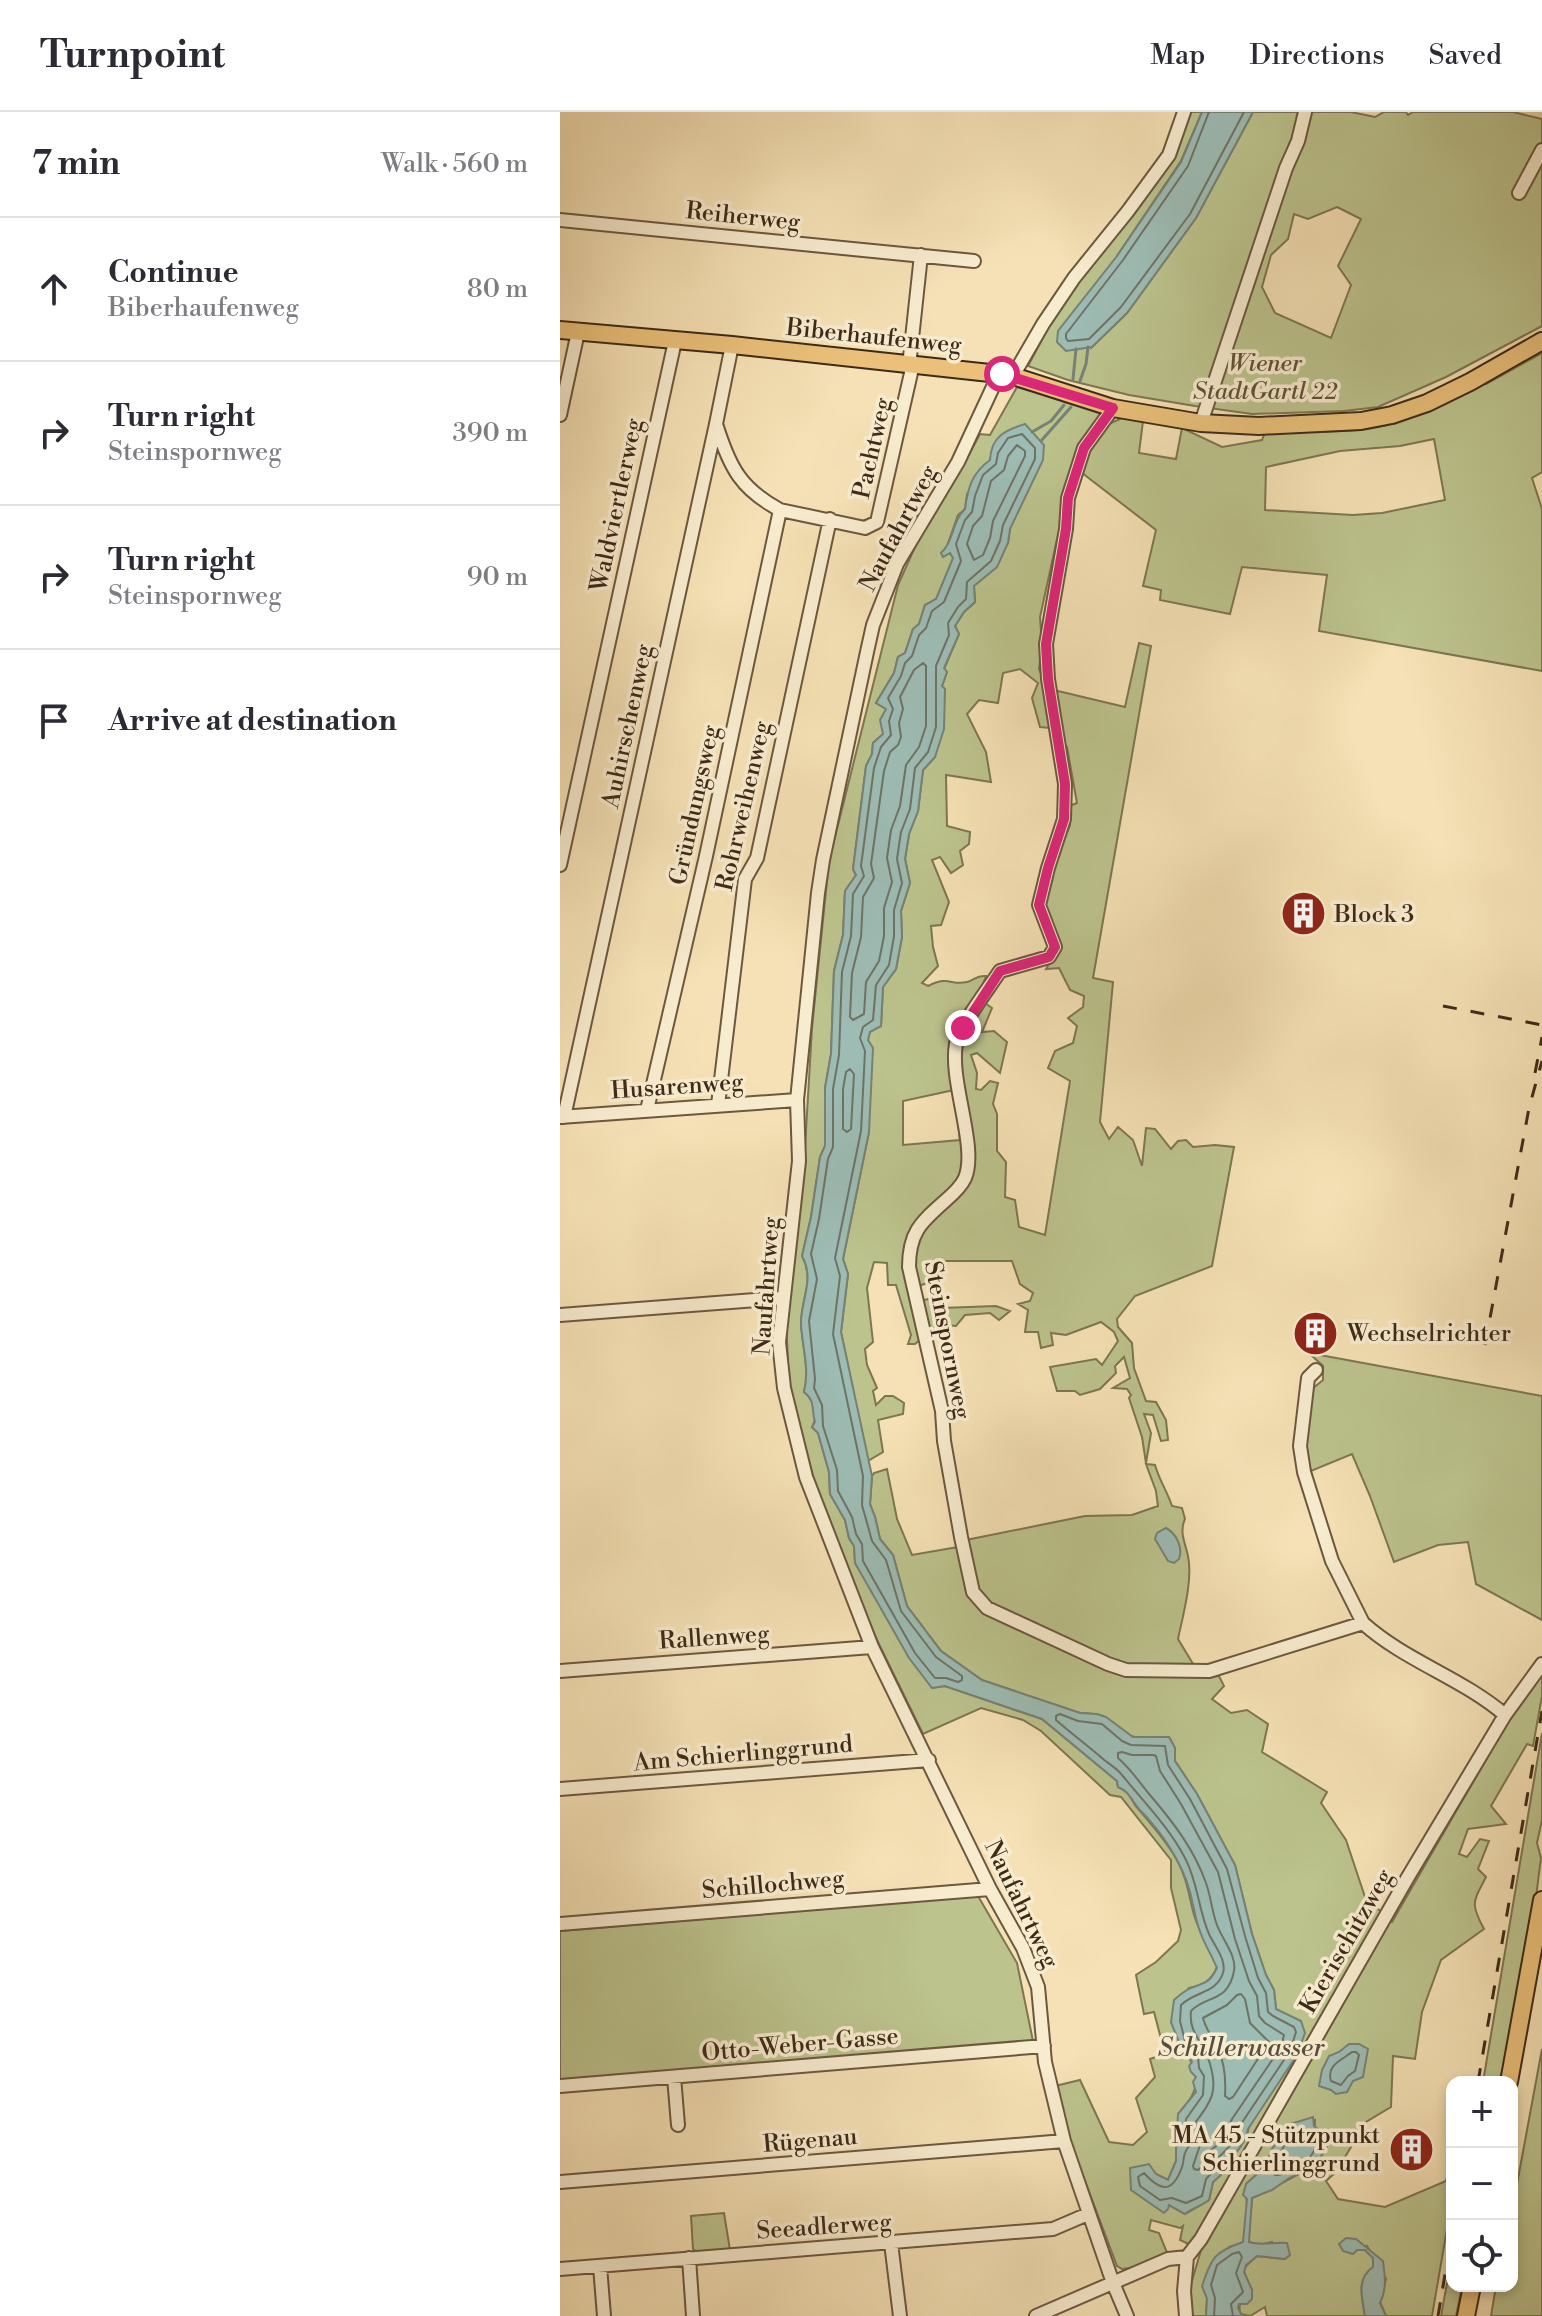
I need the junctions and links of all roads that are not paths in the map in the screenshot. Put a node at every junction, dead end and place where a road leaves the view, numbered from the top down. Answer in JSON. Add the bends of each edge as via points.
{"nodes":[{"id":1,"x":1184,"y":112,"type":"edge"},
{"id":2,"x":1305,"y":112,"type":"edge"},
{"id":3,"x":1542,"y":150,"type":"edge"},
{"id":4,"x":1519,"y":193,"type":"dead end"},
{"id":5,"x":560,"y":220,"type":"edge"},
{"id":6,"x":921,"y":255,"type":"junction"},
{"id":7,"x":974,"y":261,"type":"dead end"},
{"id":8,"x":560,"y":330,"type":"edge"},
{"id":9,"x":578,"y":332,"type":"junction"},
{"id":10,"x":675,"y":341,"type":"junction"},
{"id":11,"x":1542,"y":341,"type":"edge"},
{"id":12,"x":732,"y":345,"type":"junction"},
{"id":13,"x":911,"y":364,"type":"junction"},
{"id":14,"x":1006,"y":375,"type":"junction"},
{"id":15,"x":1113,"y":408,"type":"junction"},
{"id":16,"x":560,"y":415,"type":"edge"},
{"id":17,"x":1201,"y":423,"type":"junction"},
{"id":18,"x":716,"y":424,"type":"junction"},
{"id":19,"x":780,"y":510,"type":"junction"},
{"id":20,"x":830,"y":519,"type":"junction"},
{"id":21,"x":560,"y":865,"type":"edge"},
{"id":22,"x":797,"y":1100,"type":"junction"},
{"id":23,"x":718,"y":1105,"type":"junction"},
{"id":24,"x":647,"y":1110,"type":"junction"},
{"id":25,"x":562,"y":1117,"type":"edge"},
{"id":26,"x":782,"y":1298,"type":"junction"},
{"id":27,"x":560,"y":1315,"type":"edge"},
{"id":28,"x":1316,"y":1370,"type":"dead end"},
{"id":29,"x":1363,"y":1623,"type":"junction"},
{"id":30,"x":872,"y":1647,"type":"junction"},
{"id":31,"x":1542,"y":1664,"type":"edge"},
{"id":32,"x":560,"y":1671,"type":"edge"},
{"id":33,"x":1505,"y":1715,"type":"junction"},
{"id":34,"x":929,"y":1760,"type":"junction"},
{"id":35,"x":560,"y":1789,"type":"edge"},
{"id":36,"x":990,"y":1889,"type":"junction"},
{"id":37,"x":1542,"y":1900,"type":"edge"},
{"id":38,"x":560,"y":1924,"type":"edge"},
{"id":39,"x":1044,"y":2046,"type":"junction"},
{"id":40,"x":1510,"y":2076,"type":"edge"},
{"id":41,"x":674,"y":2077,"type":"junction"},
{"id":42,"x":560,"y":2086,"type":"edge"},
{"id":43,"x":678,"y":2125,"type":"dead end"},
{"id":44,"x":1064,"y":2141,"type":"junction"},
{"id":45,"x":560,"y":2182,"type":"edge"},
{"id":46,"x":1088,"y":2214,"type":"junction"},
{"id":47,"x":891,"y":2243,"type":"junction"},
{"id":48,"x":1187,"y":2257,"type":"junction"},
{"id":49,"x":689,"y":2258,"type":"junction"},
{"id":50,"x":600,"y":2266,"type":"junction"},
{"id":51,"x":560,"y":2269,"type":"edge"},
{"id":52,"x":1113,"y":2283,"type":"junction"},
{"id":53,"x":1471,"y":2292,"type":"edge"},
{"id":54,"x":604,"y":2316,"type":"edge"},
{"id":55,"x":693,"y":2316,"type":"edge"},
{"id":56,"x":900,"y":2316,"type":"edge"},
{"id":57,"x":1036,"y":2316,"type":"edge"},
{"id":58,"x":1127,"y":2316,"type":"edge"},
{"id":59,"x":1186,"y":2316,"type":"edge"},
{"id":60,"x":1466,"y":2316,"type":"edge"}],
"edges":[{"from":1,"to":14,"type":"street","name":"Naufahrtweg","via":[[1169,155]]},
{"from":2,"to":17,"type":"street"},
{"from":3,"to":4,"type":"street"},
{"from":5,"to":6,"type":"street","name":"Reiherweg"},
{"from":6,"to":7,"type":"street","name":"Reiherweg"},
{"from":6,"to":13,"type":"street"},
{"from":8,"to":9,"type":"main road","name":"Biberhaufenweg"},
{"from":9,"to":10,"type":"main road","name":"Biberhaufenweg"},
{"from":9,"to":16,"type":"street"},
{"from":10,"to":12,"type":"main road","name":"Biberhaufenweg"},
{"from":10,"to":21,"type":"street","name":"Waldviertlerweg"},
{"from":11,"to":17,"type":"main road","name":"Biberhaufenweg","via":[[1470,382],[1392,415],[1259,426]]},
{"from":12,"to":13,"type":"main road","name":"Biberhaufenweg"},
{"from":12,"to":18,"type":"street","name":"Auhirschenweg"},
{"from":13,"to":14,"type":"main road","name":"Biberhaufenweg"},
{"from":13,"to":20,"type":"street","name":"Pachtweg","via":[[877,522],[865,528]]},
{"from":14,"to":15,"type":"main road","name":"Biberhaufenweg"},
{"from":14,"to":22,"type":"street","name":"Naufahrtweg","via":[[897,564],[873,625],[823,860]]},
{"from":15,"to":17,"type":"main road","name":"Biberhaufenweg"},
{"from":15,"to":29,"type":"street","name":"Steinspornweg","via":[[1084,448],[1068,498],[1046,644],[1065,784],[1064,819],[1039,905],[1055,947],[1049,957],[1000,971],[963,1028],[956,1044],[968,1156],[965,1178],[916,1230],[909,1249],[961,1537],[973,1592],[987,1608],[1126,1670],[1209,1671]]},
{"from":18,"to":19,"type":"street","name":"Pachtweg","via":[[738,477]]},
{"from":18,"to":25,"type":"street","name":"Auhirschenweg"},
{"from":19,"to":20,"type":"street","name":"Pachtweg"},
{"from":19,"to":24,"type":"street","name":"Gründungsweg"},
{"from":20,"to":23,"type":"street","name":"Rohrweihenweg","via":[[757,858],[745,879]]},
{"from":22,"to":23,"type":"street","name":"Husarenweg"},
{"from":22,"to":26,"type":"street","name":"Naufahrtweg","via":[[799,1161]]},
{"from":23,"to":24,"type":"street","name":"Husarenweg"},
{"from":24,"to":25,"type":"street","name":"Husarenweg"},
{"from":26,"to":27,"type":"street"},
{"from":26,"to":30,"type":"street","name":"Naufahrtweg","via":[[784,1388],[806,1477]]},
{"from":28,"to":29,"type":"street","via":[[1306,1392],[1300,1446],[1304,1472],[1332,1561]]},
{"from":29,"to":33,"type":"street","via":[[1383,1641],[1488,1700]]},
{"from":30,"to":32,"type":"street","name":"Rallenweg"},
{"from":30,"to":34,"type":"street","name":"Naufahrtweg"},
{"from":31,"to":33,"type":"street","name":"Kierischitzweg"},
{"from":33,"to":48,"type":"street","name":"Kierischitzweg"},
{"from":34,"to":35,"type":"street","name":"Am Schierlinggrund"},
{"from":34,"to":36,"type":"street","name":"Naufahrtweg"},
{"from":36,"to":38,"type":"street","name":"Schillochweg"},
{"from":36,"to":39,"type":"street","name":"Naufahrtweg","via":[[1038,1987]]},
{"from":37,"to":40,"type":"main road"},
{"from":39,"to":41,"type":"street","name":"Otto-Weber-Gasse"},
{"from":39,"to":44,"type":"street","name":"Naufahrtweg"},
{"from":41,"to":42,"type":"street","name":"Otto-Weber-Gasse"},
{"from":41,"to":43,"type":"street"},
{"from":44,"to":45,"type":"street","name":"Rügenau"},
{"from":44,"to":46,"type":"street","name":"Naufahrtweg"},
{"from":46,"to":47,"type":"street","name":"Seeadlerweg","via":[[1053,2229]]},
{"from":46,"to":52,"type":"street","name":"Naufahrtweg"},
{"from":47,"to":49,"type":"street","name":"Seeadlerweg"},
{"from":47,"to":56,"type":"street"},
{"from":48,"to":52,"type":"street","via":[[1168,2259]]},
{"from":48,"to":59,"type":"street"},
{"from":49,"to":50,"type":"street","name":"Seeadlerweg"},
{"from":49,"to":55,"type":"street"},
{"from":50,"to":51,"type":"street","name":"Seeadlerweg"},
{"from":50,"to":54,"type":"street"},
{"from":52,"to":57,"type":"street"},
{"from":52,"to":58,"type":"street","name":"Naufahrtweg"},
{"from":53,"to":60,"type":"main road"}]}
